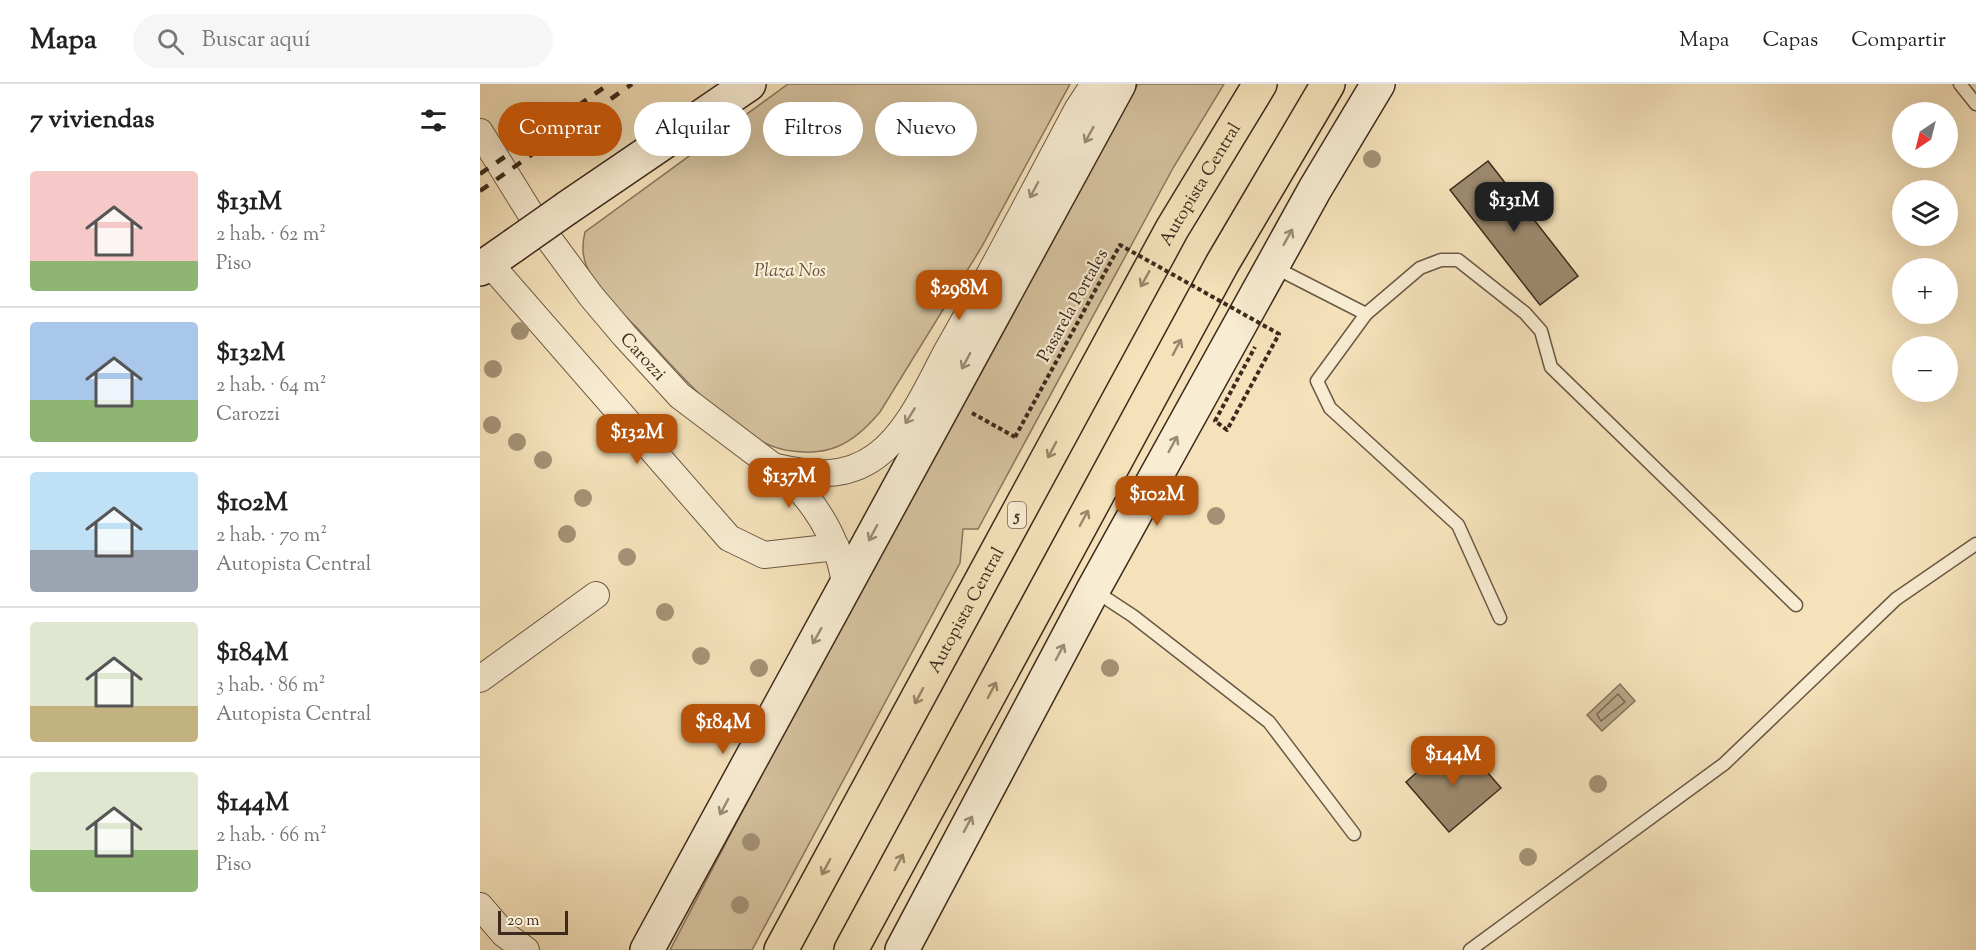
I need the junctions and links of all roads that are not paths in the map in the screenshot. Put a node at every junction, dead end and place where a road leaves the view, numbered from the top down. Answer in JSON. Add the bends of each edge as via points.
{"nodes":[{"id":1,"x":749,"y":84,"type":"edge"},
{"id":2,"x":1094,"y":84,"type":"edge"},
{"id":3,"x":1119,"y":84,"type":"edge"},
{"id":4,"x":1260,"y":84,"type":"edge"},
{"id":5,"x":1328,"y":84,"type":"edge"},
{"id":6,"x":1378,"y":84,"type":"edge"},
{"id":7,"x":1960,"y":84,"type":"edge"},
{"id":8,"x":1976,"y":104,"type":"edge"},
{"id":9,"x":480,"y":132,"type":"edge"},
{"id":10,"x":494,"y":259,"type":"edge"},
{"id":11,"x":1272,"y":266,"type":"junction"},
{"id":12,"x":1366,"y":314,"type":"junction"},
{"id":13,"x":772,"y":466,"type":"junction"},
{"id":14,"x":1976,"y":544,"type":"edge"},
{"id":15,"x":836,"y":547,"type":"junction"},
{"id":16,"x":845,"y":584,"type":"junction"},
{"id":17,"x":1093,"y":590,"type":"junction"},
{"id":18,"x":596,"y":595,"type":"dead end"},
{"id":19,"x":1796,"y":604,"type":"dead end"},
{"id":20,"x":1500,"y":618,"type":"dead end"},
{"id":21,"x":480,"y":679,"type":"edge"},
{"id":22,"x":1354,"y":834,"type":"dead end"},
{"id":23,"x":480,"y":906,"type":"edge"},
{"id":24,"x":526,"y":950,"type":"edge"},
{"id":25,"x":647,"y":950,"type":"edge"},
{"id":26,"x":781,"y":950,"type":"edge"},
{"id":27,"x":851,"y":950,"type":"edge"},
{"id":28,"x":902,"y":950,"type":"edge"},
{"id":29,"x":1470,"y":950,"type":"edge"}],
"edges":[{"from":1,"to":10,"type":"main road","bridge":true},
{"from":2,"to":13,"type":"street","one_way":true,"via":[[897,436],[874,457],[839,472],[816,474]]},
{"from":3,"to":16,"type":"main road","one_way":true},
{"from":4,"to":26,"type":"highway","name":"Autopista Central","number":"5","one_way":true,"via":[[1167,239]]},
{"from":27,"to":5,"type":"highway","one_way":true,"via":[[1221,264]]},
{"from":11,"to":6,"type":"main road","one_way":true},
{"from":7,"to":8,"type":"lane"},
{"from":9,"to":13,"type":"street","name":"Carozzi","via":[[532,216],[624,335],[680,396]]},
{"from":10,"to":15,"type":"street","via":[[729,538],[764,555]]},
{"from":11,"to":12,"type":"lane"},
{"from":17,"to":11,"type":"main road","one_way":true},
{"from":12,"to":19,"type":"lane","via":[[1420,268],[1441,260],[1458,260],[1525,313],[1541,331],[1551,367]]},
{"from":12,"to":20,"type":"lane","via":[[1317,381],[1330,408],[1458,525]]},
{"from":13,"to":15,"type":"street","name":"Carozzi","via":[[819,511]]},
{"from":14,"to":29,"type":"lane","via":[[1896,599],[1724,764]]},
{"from":15,"to":16,"type":"street","name":"Carozzi"},
{"from":16,"to":25,"type":"main road","one_way":true},
{"from":17,"to":22,"type":"lane","via":[[1133,616],[1269,722]]},
{"from":28,"to":17,"type":"main road","one_way":true},
{"from":18,"to":21,"type":"street"},
{"from":23,"to":24,"type":"street","via":[[504,934]]}]}
